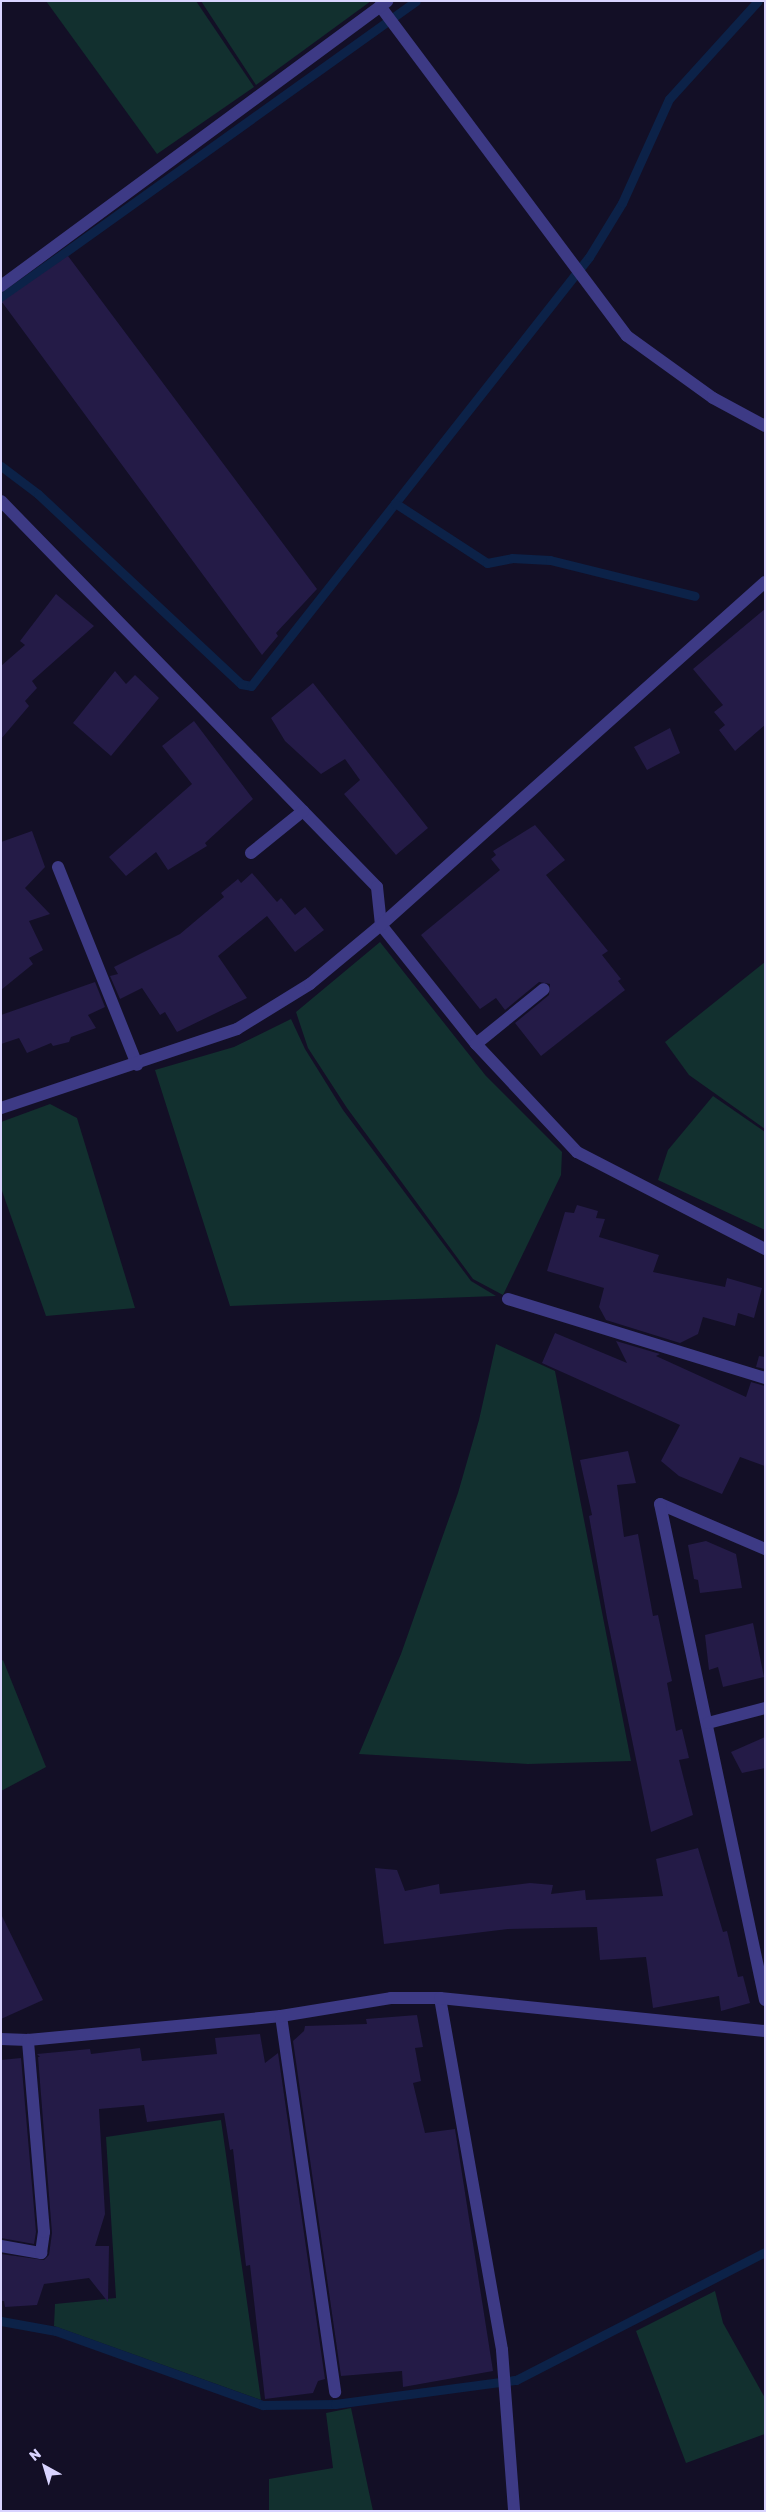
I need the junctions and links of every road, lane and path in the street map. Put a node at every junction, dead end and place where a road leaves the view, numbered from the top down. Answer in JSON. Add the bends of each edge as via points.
{"nodes":[{"id":1,"x":384,"y":4,"type":"edge"},
{"id":2,"x":1,"y":286,"type":"edge"},
{"id":3,"x":765,"y":426,"type":"edge"},
{"id":4,"x":1,"y":501,"type":"edge"},
{"id":5,"x":765,"y":582,"type":"edge"},
{"id":6,"x":303,"y":811,"type":"junction"},
{"id":7,"x":252,"y":853,"type":"dead end"},
{"id":8,"x":58,"y":867,"type":"dead end"},
{"id":9,"x":381,"y":925,"type":"junction"},
{"id":10,"x":544,"y":989,"type":"dead end"},
{"id":11,"x":476,"y":1044,"type":"junction"},
{"id":12,"x":137,"y":1065,"type":"junction"},
{"id":13,"x":1,"y":1108,"type":"edge"},
{"id":14,"x":765,"y":1249,"type":"edge"},
{"id":15,"x":508,"y":1299,"type":"dead end"},
{"id":16,"x":765,"y":1378,"type":"edge"},
{"id":17,"x":765,"y":1549,"type":"edge"},
{"id":18,"x":765,"y":1708,"type":"edge"},
{"id":19,"x":708,"y":1723,"type":"junction"},
{"id":20,"x":440,"y":1998,"type":"junction"},
{"id":21,"x":765,"y":2000,"type":"edge"},
{"id":22,"x":281,"y":2016,"type":"junction"},
{"id":23,"x":765,"y":2031,"type":"edge"},
{"id":24,"x":1,"y":2039,"type":"edge"},
{"id":25,"x":28,"y":2040,"type":"junction"},
{"id":26,"x":1,"y":2246,"type":"edge"},
{"id":27,"x":335,"y":2392,"type":"dead end"},
{"id":28,"x":514,"y":2511,"type":"edge"}],
"edges":[{"from":1,"to":2,"type":"street"},
{"from":1,"to":3,"type":"street","via":[[627,336],[713,398]]},
{"from":4,"to":6,"type":"street"},
{"from":5,"to":9,"type":"street"},
{"from":6,"to":7,"type":"street"},
{"from":6,"to":9,"type":"street","via":[[377,887]]},
{"from":8,"to":12,"type":"street"},
{"from":9,"to":11,"type":"street"},
{"from":9,"to":12,"type":"street","via":[[310,984],[237,1029]]},
{"from":10,"to":11,"type":"street"},
{"from":11,"to":14,"type":"street","via":[[577,1152]]},
{"from":12,"to":13,"type":"street"},
{"from":15,"to":16,"type":"street"},
{"from":17,"to":19,"type":"street","via":[[660,1504]]},
{"from":18,"to":19,"type":"street"},
{"from":19,"to":21,"type":"street"},
{"from":20,"to":22,"type":"street","via":[[375,2000]]},
{"from":20,"to":23,"type":"street"},
{"from":20,"to":28,"type":"street","via":[[502,2350]]},
{"from":22,"to":25,"type":"street"},
{"from":22,"to":27,"type":"street"},
{"from":24,"to":25,"type":"street"},
{"from":25,"to":26,"type":"street","via":[[44,2232],[41,2253]]}]}
